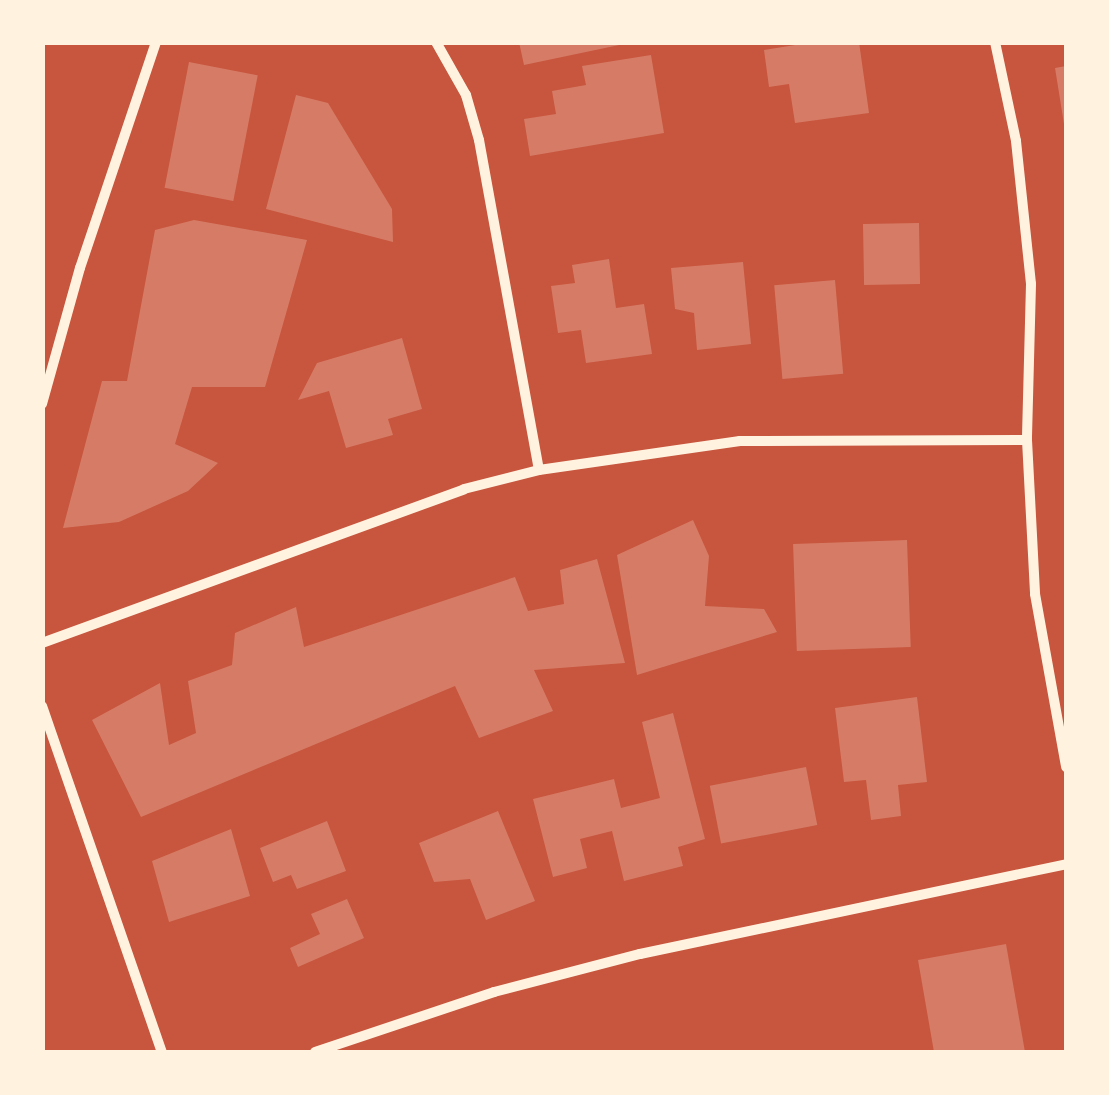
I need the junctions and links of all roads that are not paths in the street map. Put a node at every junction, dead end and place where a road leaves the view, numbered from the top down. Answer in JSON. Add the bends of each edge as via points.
{"nodes":[{"id":1,"x":156,"y":42,"type":"edge"},
{"id":2,"x":436,"y":42,"type":"edge"},
{"id":3,"x":996,"y":42,"type":"edge"},
{"id":4,"x":42,"y":404,"type":"edge"},
{"id":5,"x":1028,"y":440,"type":"junction"},
{"id":6,"x":539,"y":470,"type":"junction"},
{"id":7,"x":42,"y":643,"type":"edge"},
{"id":8,"x":42,"y":706,"type":"edge"},
{"id":9,"x":1066,"y":766,"type":"edge"},
{"id":10,"x":1066,"y":864,"type":"edge"},
{"id":11,"x":162,"y":1052,"type":"edge"},
{"id":12,"x":316,"y":1052,"type":"edge"}],
"edges":[{"from":1,"to":4,"type":"street"},
{"from":2,"to":6,"type":"street","via":[[466,95],[480,140]]},
{"from":3,"to":5,"type":"street","via":[[1026,225]]},
{"from":5,"to":6,"type":"street","via":[[740,441]]},
{"from":5,"to":9,"type":"street","via":[[1034,594]]},
{"from":6,"to":7,"type":"street","via":[[464,489]]},
{"from":8,"to":11,"type":"street"},
{"from":10,"to":12,"type":"street","via":[[640,954],[494,992]]}]}
